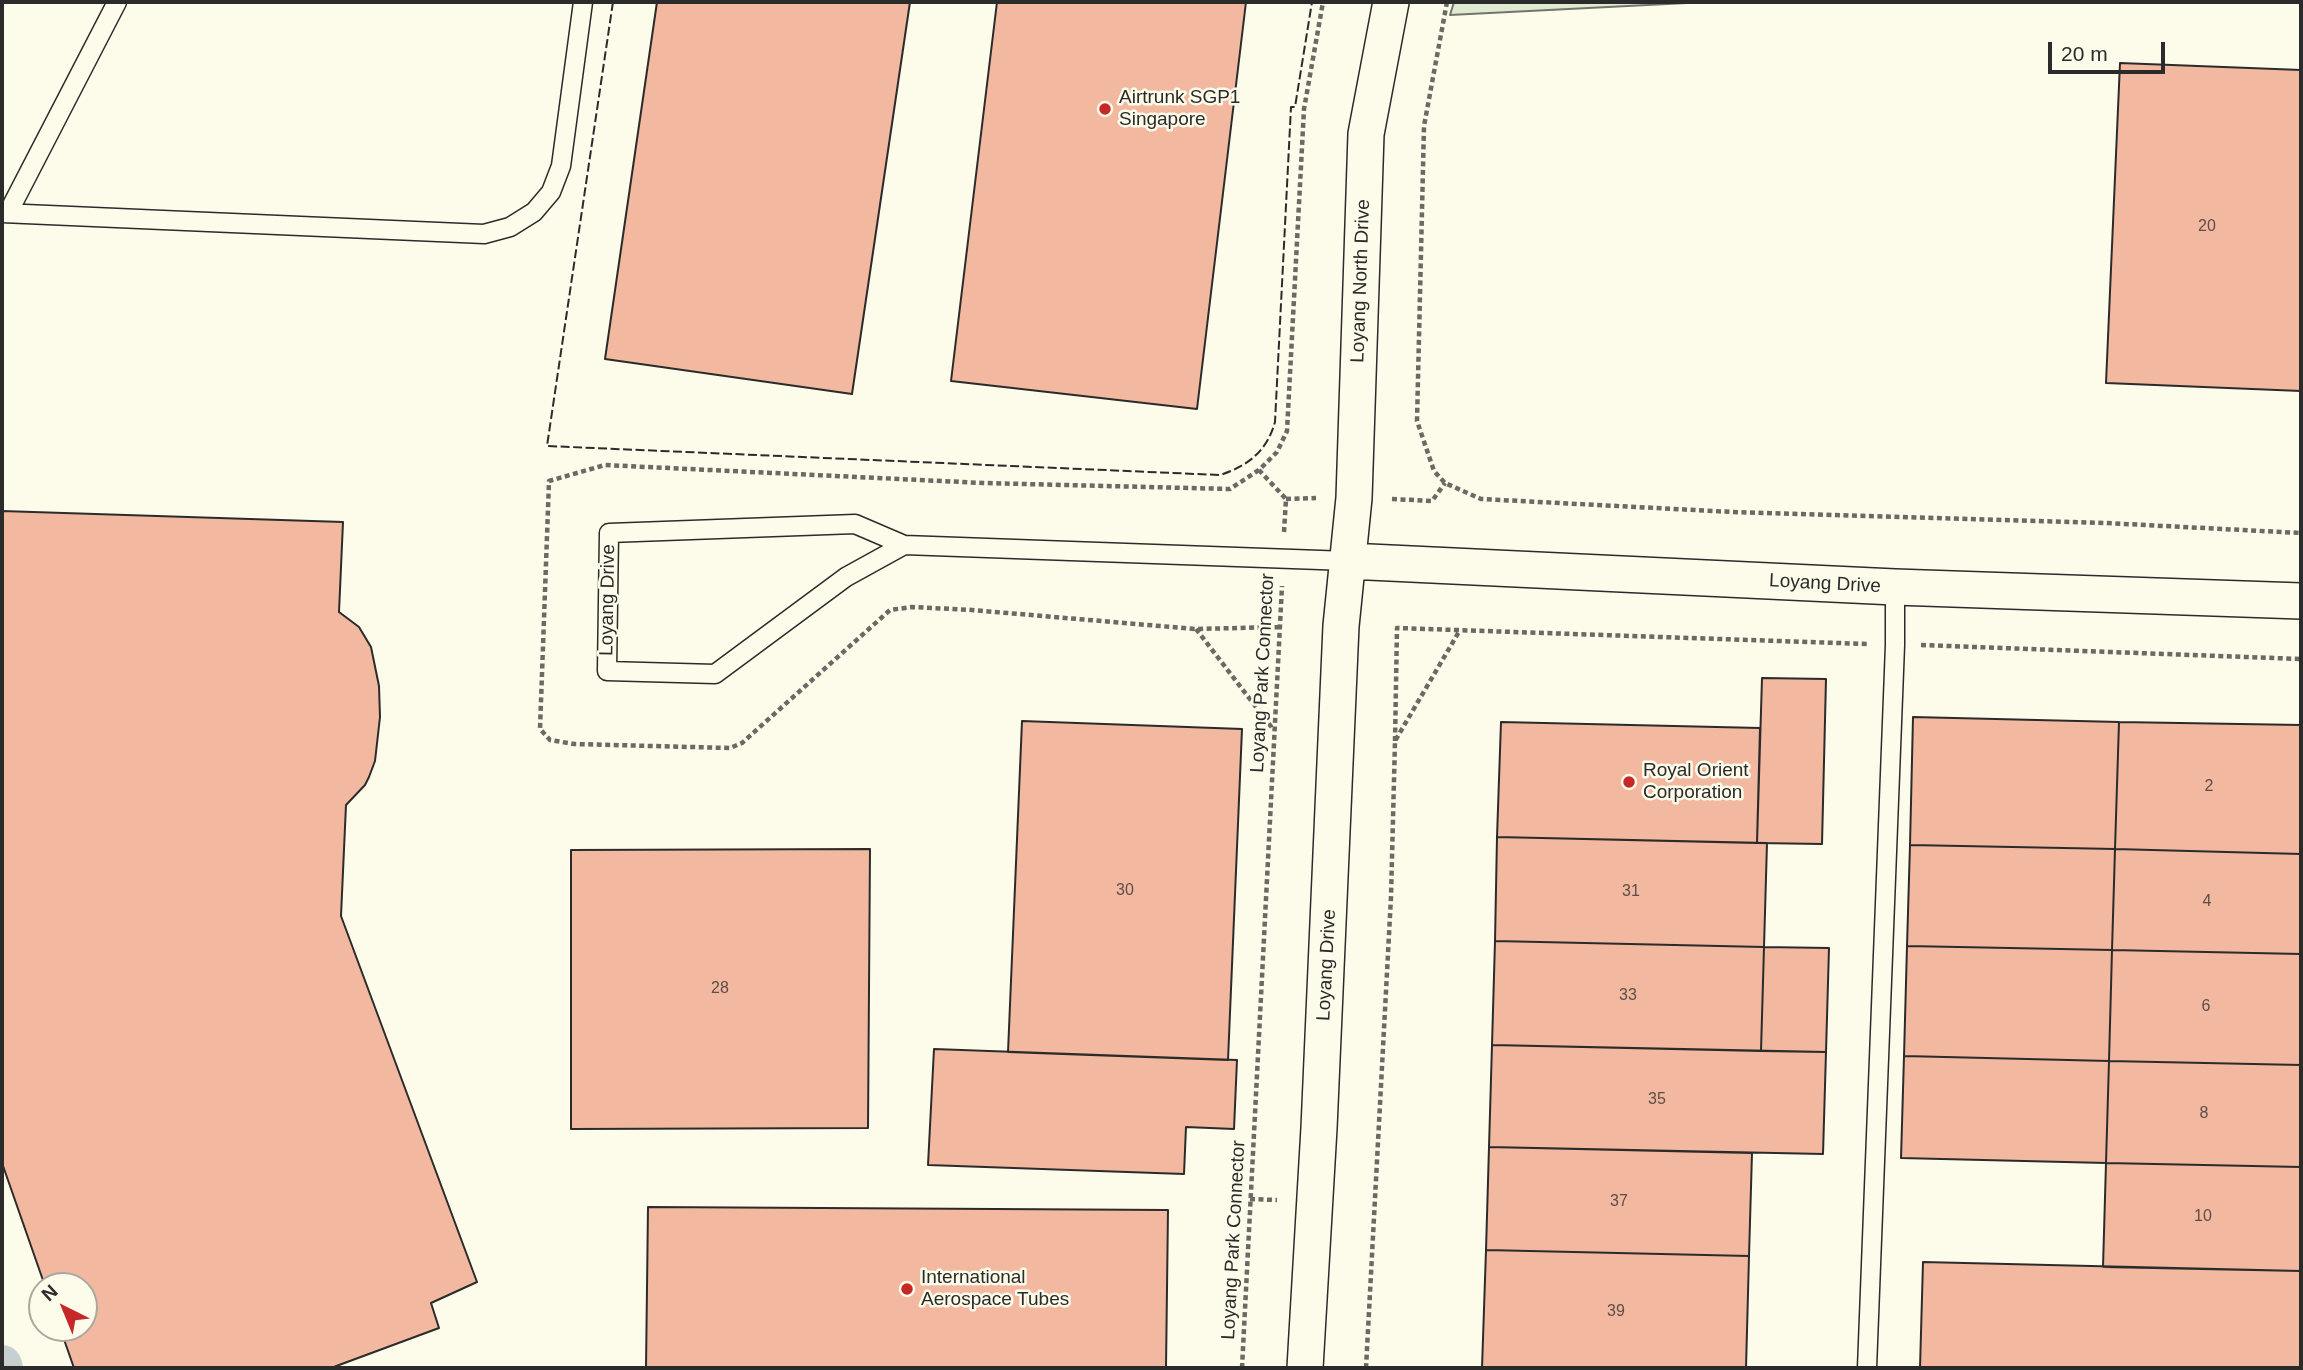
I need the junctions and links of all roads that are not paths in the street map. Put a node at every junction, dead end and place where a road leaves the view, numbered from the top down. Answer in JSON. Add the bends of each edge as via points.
{"nodes":[{"id":1,"x":117,"y":2,"type":"edge"},
{"id":2,"x":583,"y":2,"type":"edge"},
{"id":3,"x":1391,"y":2,"type":"edge"},
{"id":4,"x":5,"y":213,"type":"edge"},
{"id":5,"x":904,"y":545,"type":"junction"},
{"id":6,"x":1348,"y":561,"type":"junction"},
{"id":7,"x":1895,"y":587,"type":"junction"},
{"id":8,"x":2301,"y":601,"type":"edge"},
{"id":9,"x":1305,"y":1368,"type":"edge"},
{"id":10,"x":1867,"y":1368,"type":"edge"}],
"edges":[{"from":1,"to":4,"type":"lane"},
{"from":2,"to":4,"type":"lane","via":[[561,166],[551,192],[534,212],[510,227],[484,234]]},
{"from":3,"to":6,"type":"street","name":"Loyang North Drive","via":[[1366,134]]},
{"from":5,"to":5,"type":"lane","name":"Loyang Drive","via":[[846,577],[715,674],[607,671],[609,533],[855,524]]},
{"from":5,"to":6,"type":"lane","name":"Loyang Drive"},
{"from":6,"to":7,"type":"street","name":"Loyang Drive"},
{"from":6,"to":9,"type":"street","name":"Loyang Drive","via":[[1341,626]]},
{"from":7,"to":8,"type":"street","name":"Loyang Drive"},
{"from":7,"to":10,"type":"lane"}]}
